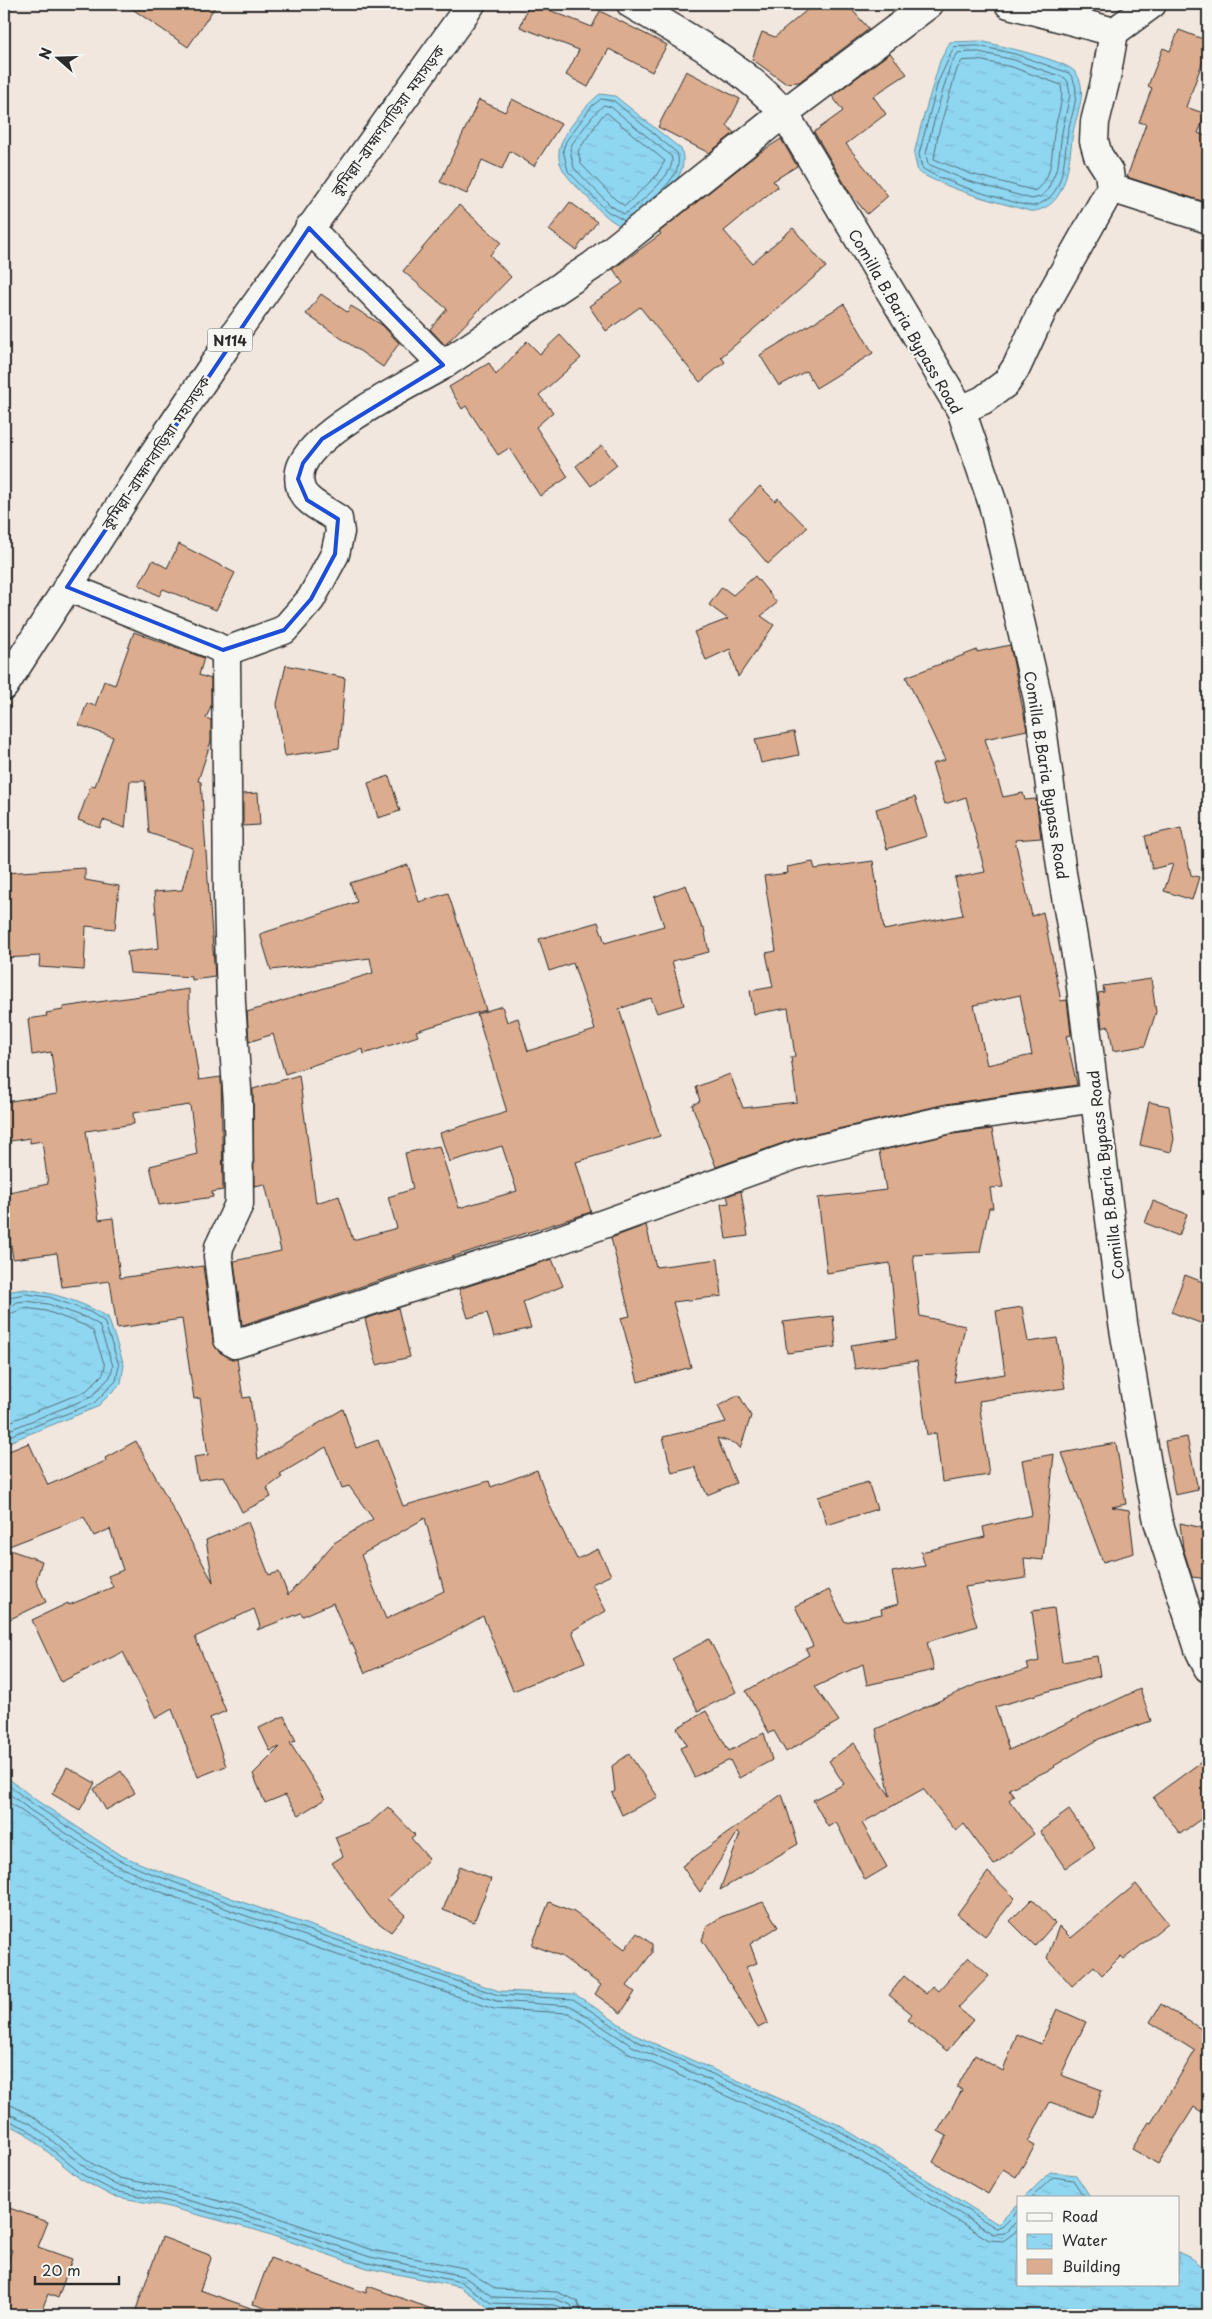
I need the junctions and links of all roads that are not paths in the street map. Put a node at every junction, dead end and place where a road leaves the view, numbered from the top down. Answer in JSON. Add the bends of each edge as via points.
{"nodes":[{"id":1,"x":471,"y":4,"type":"edge"},
{"id":2,"x":631,"y":4,"type":"edge"},
{"id":3,"x":930,"y":4,"type":"edge"},
{"id":4,"x":1010,"y":4,"type":"edge"},
{"id":5,"x":1152,"y":4,"type":"edge"},
{"id":6,"x":1114,"y":32,"type":"junction"},
{"id":7,"x":784,"y":113,"type":"junction"},
{"id":8,"x":1111,"y":188,"type":"junction"},
{"id":9,"x":1208,"y":219,"type":"edge"},
{"id":10,"x":308,"y":228,"type":"junction"},
{"id":11,"x":443,"y":366,"type":"junction"},
{"id":12,"x":961,"y":410,"type":"junction"},
{"id":13,"x":67,"y":587,"type":"junction"},
{"id":14,"x":224,"y":652,"type":"junction"},
{"id":15,"x":4,"y":686,"type":"edge"},
{"id":16,"x":1096,"y":1098,"type":"junction"},
{"id":17,"x":1208,"y":1668,"type":"edge"}],
"edges":[{"from":1,"to":10,"type":"main road","name":"কুমিল্লা–ব্রাহ্মণবাড়িয়া মহাসড়ক","number":"N114"},
{"from":2,"to":7,"type":"main road","name":"Comilla B.Baria Bypass Road","via":[[716,54],[769,96]]},
{"from":3,"to":7,"type":"main road"},
{"from":4,"to":6,"type":"main road"},
{"from":5,"to":6,"type":"main road"},
{"from":6,"to":8,"type":"main road","via":[[1094,141],[1109,172]]},
{"from":7,"to":11,"type":"main road","via":[[592,266]]},
{"from":7,"to":12,"type":"main road","name":"Comilla B.Baria Bypass Road"},
{"from":8,"to":9,"type":"main road"},
{"from":8,"to":12,"type":"main road","via":[[1044,307],[1017,366],[1006,382],[983,400]]},
{"from":10,"to":11,"type":"main road"},
{"from":10,"to":13,"type":"main road","name":"কুমিল্লা–ব্রাহ্মণবাড়িয়া মহাসড়ক","number":"N114"},
{"from":11,"to":14,"type":"main road","via":[[322,439],[303,463],[298,480],[307,500],[338,520],[340,532],[335,554],[311,599],[284,630]]},
{"from":12,"to":16,"type":"main road","name":"Comilla B.Baria Bypass Road","via":[[993,504],[1038,699]]},
{"from":13,"to":14,"type":"main road"},
{"from":13,"to":15,"type":"main road","name":"কুমিল্লা–ব্রাহ্মণবাড়িয়া মহাসড়ক","number":"N114"},
{"from":14,"to":16,"type":"main road","via":[[227,667],[228,900],[238,1102],[239,1204],[218,1256],[230,1343],[545,1245],[798,1154],[950,1120]]},
{"from":16,"to":17,"type":"main road","name":"Comilla B.Baria Bypass Road","via":[[1123,1323],[1158,1521]]}]}
